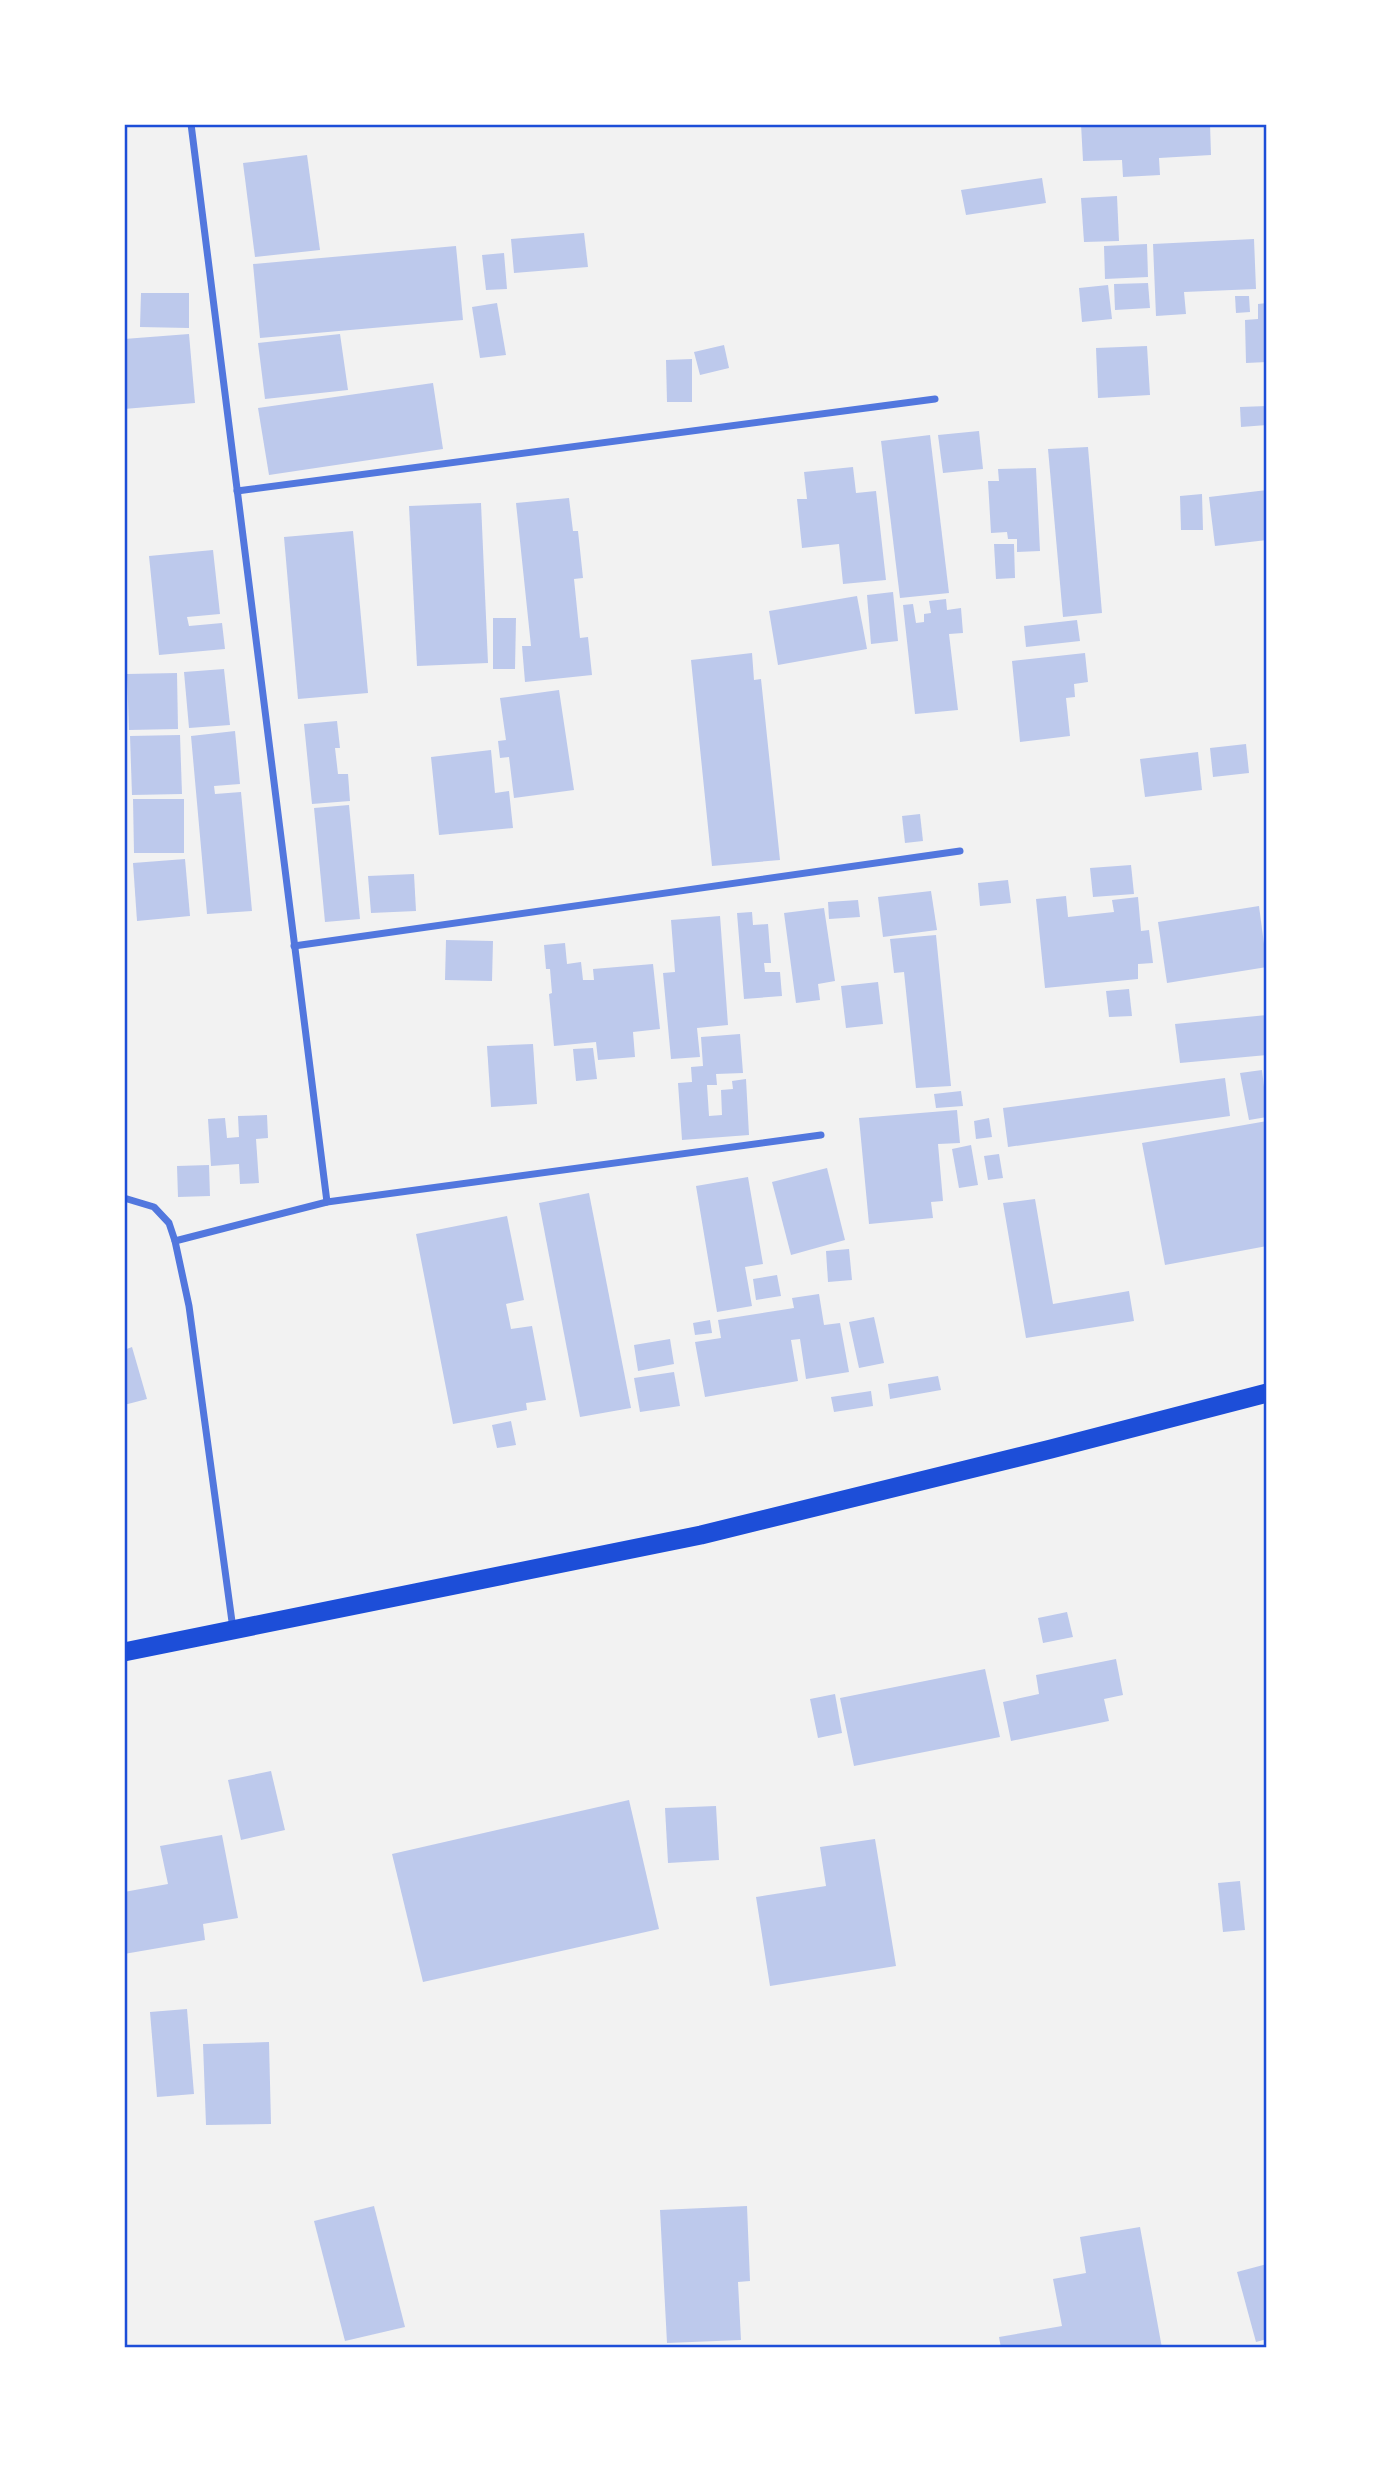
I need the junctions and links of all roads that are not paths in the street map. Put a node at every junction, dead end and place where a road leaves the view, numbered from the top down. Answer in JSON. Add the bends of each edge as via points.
{"nodes":[{"id":1,"x":191,"y":124,"type":"edge"},
{"id":2,"x":934,"y":399,"type":"dead end"},
{"id":3,"x":237,"y":491,"type":"junction"},
{"id":4,"x":960,"y":851,"type":"dead end"},
{"id":5,"x":294,"y":946,"type":"junction"},
{"id":6,"x":821,"y":1135,"type":"dead end"},
{"id":7,"x":124,"y":1198,"type":"edge"},
{"id":8,"x":327,"y":1202,"type":"junction"},
{"id":9,"x":174,"y":1241,"type":"junction"},
{"id":10,"x":1267,"y":1393,"type":"edge"},
{"id":11,"x":233,"y":1629,"type":"junction"},
{"id":12,"x":124,"y":1652,"type":"edge"}],
"edges":[{"from":1,"to":3,"type":"street"},
{"from":2,"to":3,"type":"street"},
{"from":3,"to":5,"type":"street"},
{"from":4,"to":5,"type":"street"},
{"from":5,"to":8,"type":"street"},
{"from":6,"to":8,"type":"street"},
{"from":7,"to":9,"type":"street","via":[[154,1207],[169,1223]]},
{"from":8,"to":9,"type":"street"},
{"from":9,"to":11,"type":"street","via":[[188,1306]]},
{"from":10,"to":11,"type":"highway","via":[[701,1535]]},
{"from":11,"to":12,"type":"highway"}]}
